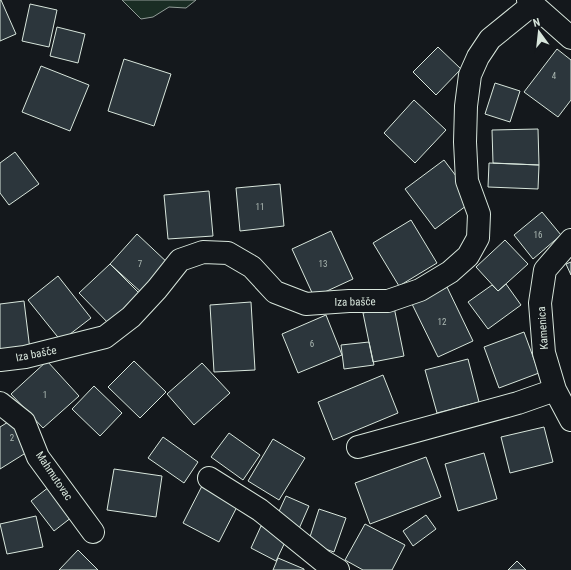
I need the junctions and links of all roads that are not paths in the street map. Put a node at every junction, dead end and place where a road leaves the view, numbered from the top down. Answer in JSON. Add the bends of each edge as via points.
{"nodes":[{"id":1,"x":530,"y":2,"type":"edge"},
{"id":2,"x":571,"y":38,"type":"edge"},
{"id":3,"x":571,"y":240,"type":"edge"},
{"id":4,"x":0,"y":360,"type":"edge"},
{"id":5,"x":555,"y":390,"type":"junction"},
{"id":6,"x":0,"y":403,"type":"edge"},
{"id":7,"x":571,"y":420,"type":"edge"},
{"id":8,"x":358,"y":447,"type":"dead end"},
{"id":9,"x":209,"y":478,"type":"dead end"},
{"id":10,"x":93,"y":532,"type":"dead end"},
{"id":11,"x":327,"y":567,"type":"edge"}],
"edges":[{"from":1,"to":2,"type":"street"},
{"from":1,"to":4,"type":"street","name":"Iza bašče","via":[[490,39],[470,75],[465,142],[467,181],[479,214],[478,238],[468,256],[450,272],[420,290],[388,302],[306,304],[275,292],[252,267],[228,253],[203,252],[180,260],[131,317],[105,337],[25,357]]},
{"from":3,"to":5,"type":"street","name":"Kamenica","via":[[545,270],[540,303],[544,353]]},
{"from":5,"to":7,"type":"street","name":"Kamenica"},
{"from":5,"to":8,"type":"street","via":[[518,403]]},
{"from":6,"to":10,"type":"street","name":"Mahmutovac","via":[[24,422],[38,457]]},
{"from":9,"to":11,"type":"street","via":[[260,510]]}]}
